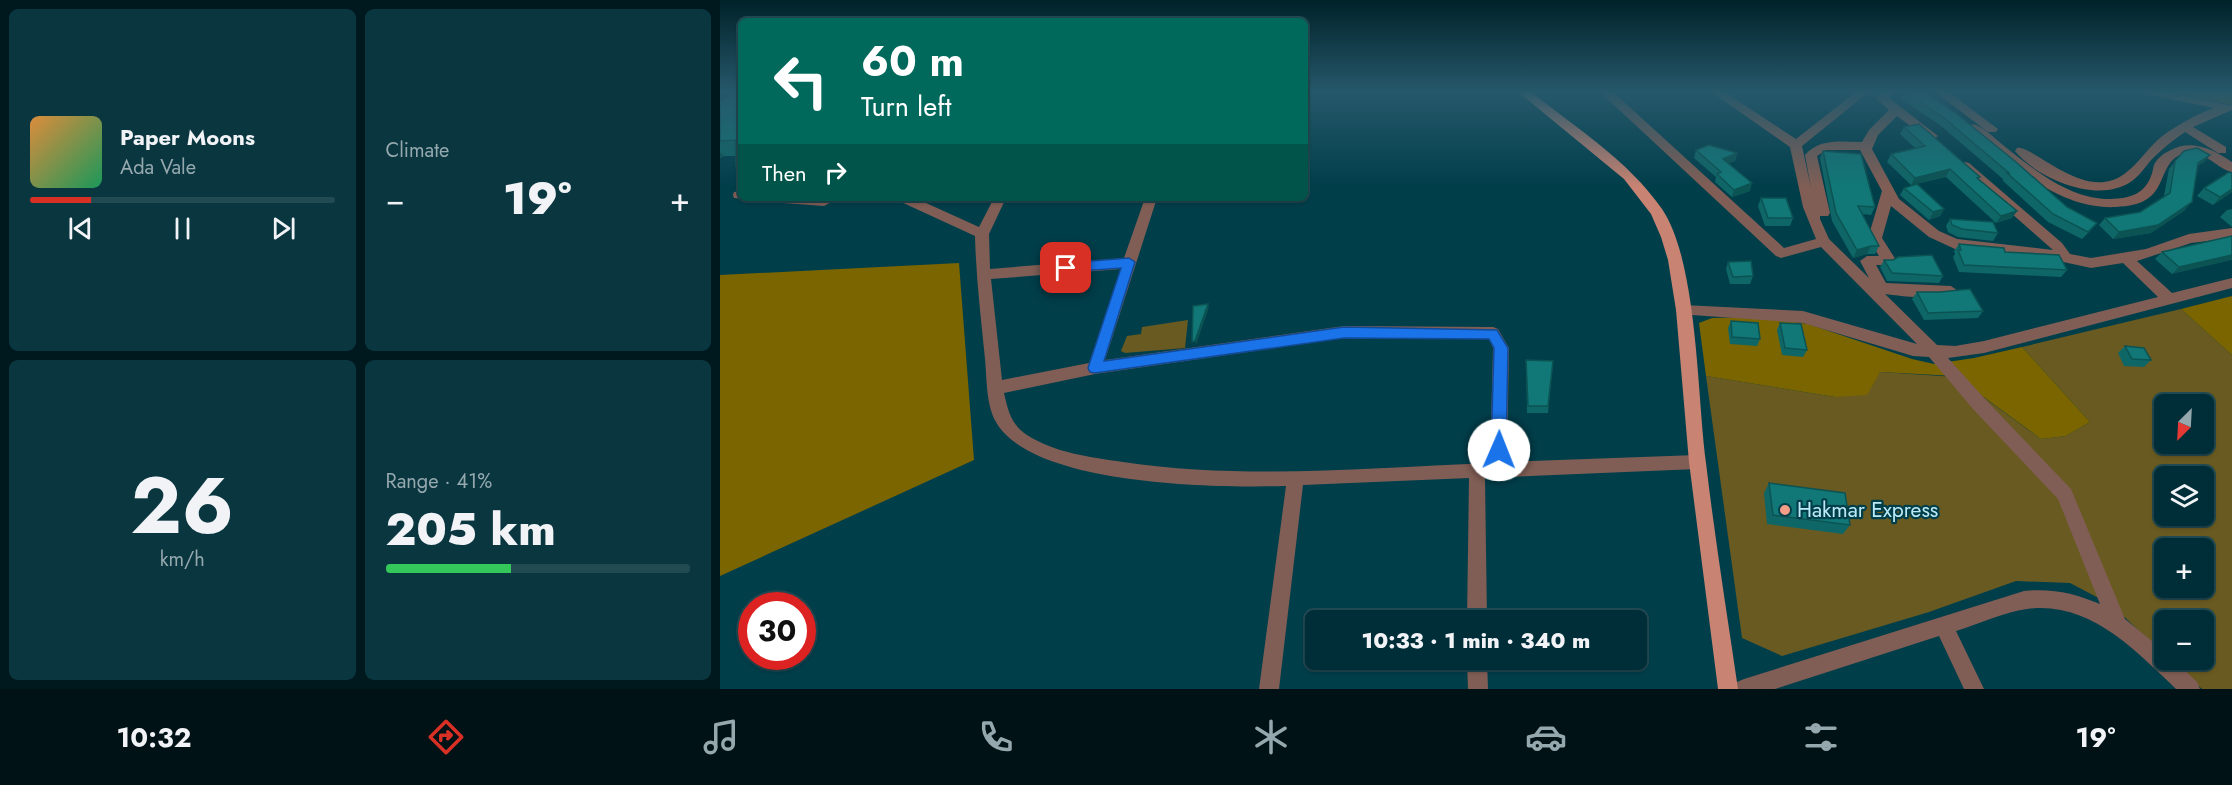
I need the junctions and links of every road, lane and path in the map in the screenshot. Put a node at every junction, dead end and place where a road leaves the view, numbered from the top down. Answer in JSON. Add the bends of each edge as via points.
{"nodes":[{"id":1,"x":1565,"y":123,"type":"edge"},
{"id":2,"x":1640,"y":123,"type":"edge"},
{"id":3,"x":1765,"y":123,"type":"edge"},
{"id":4,"x":1823,"y":123,"type":"edge"},
{"id":5,"x":1883,"y":123,"type":"edge"},
{"id":6,"x":1914,"y":123,"type":"edge"},
{"id":7,"x":1972,"y":123,"type":"edge"},
{"id":8,"x":1979,"y":123,"type":"edge"},
{"id":9,"x":2192,"y":123,"type":"edge"},
{"id":10,"x":2185,"y":127,"type":"junction"},
{"id":11,"x":1796,"y":144,"type":"junction"},
{"id":12,"x":1942,"y":144,"type":"edge"},
{"id":13,"x":1866,"y":146,"type":"junction"},
{"id":14,"x":2232,"y":157,"type":"edge"},
{"id":15,"x":1956,"y":158,"type":"edge"},
{"id":16,"x":2232,"y":168,"type":"edge"},
{"id":17,"x":1888,"y":192,"type":"junction"},
{"id":18,"x":810,"y":201,"type":"edge"},
{"id":19,"x":826,"y":201,"type":"edge"},
{"id":20,"x":910,"y":201,"type":"edge"},
{"id":21,"x":998,"y":201,"type":"edge"},
{"id":22,"x":1151,"y":201,"type":"edge"},
{"id":23,"x":1823,"y":213,"type":"dead end"},
{"id":24,"x":2232,"y":233,"type":"edge"},
{"id":25,"x":982,"y":234,"type":"junction"},
{"id":26,"x":1824,"y":242,"type":"junction"},
{"id":27,"x":2126,"y":258,"type":"junction"},
{"id":28,"x":2067,"y":259,"type":"junction"},
{"id":29,"x":1129,"y":262,"type":"junction"},
{"id":30,"x":982,"y":275,"type":"junction"},
{"id":31,"x":2232,"y":283,"type":"edge"},
{"id":32,"x":1951,"y":291,"type":"edge"},
{"id":33,"x":2168,"y":298,"type":"junction"},
{"id":34,"x":1683,"y":310,"type":"junction"},
{"id":35,"x":1935,"y":352,"type":"junction"},
{"id":36,"x":1095,"y":368,"type":"junction"},
{"id":37,"x":996,"y":387,"type":"junction"},
{"id":38,"x":1697,"y":462,"type":"junction"},
{"id":39,"x":1498,"y":471,"type":"junction"},
{"id":40,"x":1477,"y":472,"type":"junction"},
{"id":41,"x":1295,"y":480,"type":"junction"},
{"id":42,"x":1477,"y":610,"type":"edge"},
{"id":43,"x":1944,"y":626,"type":"junction"},
{"id":44,"x":2118,"y":627,"type":"junction"},
{"id":45,"x":1478,"y":670,"type":"edge"},
{"id":46,"x":1269,"y":689,"type":"edge"},
{"id":47,"x":1478,"y":689,"type":"edge"},
{"id":48,"x":1728,"y":689,"type":"edge"},
{"id":49,"x":1744,"y":689,"type":"edge"},
{"id":50,"x":1974,"y":689,"type":"edge"},
{"id":51,"x":2190,"y":689,"type":"edge"}],
"edges":[{"from":1,"to":34,"type":"main road","via":[[1645,194],[1657,212],[1675,260]]},
{"from":2,"to":26,"type":"street","via":[[1781,253]]},
{"from":3,"to":11,"type":"street"},
{"from":4,"to":11,"type":"street"},
{"from":5,"to":13,"type":"street"},
{"from":6,"to":12,"type":"street"},
{"from":7,"to":16,"type":"street","via":[[2055,189],[2086,202],[2115,204],[2141,198],[2152,189],[2161,163],[2185,148],[2206,151]]},
{"from":8,"to":10,"type":"street","via":[[2056,175],[2094,186],[2121,182],[2132,175],[2158,147]]},
{"from":9,"to":10,"type":"street"},
{"from":10,"to":14,"type":"street"},
{"from":11,"to":26,"type":"street","via":[[1804,183]]},
{"from":13,"to":17,"type":"street"},
{"from":13,"to":23,"type":"street","via":[[1823,146],[1811,155]]},
{"from":15,"to":28,"type":"street"},
{"from":17,"to":28,"type":"street","via":[[1904,212],[1947,242]]},
{"from":17,"to":32,"type":"street","via":[[1875,238],[1889,260],[1867,261],[1881,288]]},
{"from":18,"to":19,"type":"street"},
{"from":20,"to":25,"type":"street"},
{"from":21,"to":25,"type":"street"},
{"from":22,"to":29,"type":"street"},
{"from":24,"to":27,"type":"street","via":[[2188,239]]},
{"from":25,"to":30,"type":"street"},
{"from":26,"to":35,"type":"street"},
{"from":27,"to":28,"type":"street","via":[[2091,263]]},
{"from":27,"to":33,"type":"street"},
{"from":29,"to":30,"type":"street"},
{"from":29,"to":36,"type":"street"},
{"from":30,"to":37,"type":"street"},
{"from":31,"to":33,"type":"street"},
{"from":33,"to":35,"type":"street","via":[[1983,347]]},
{"from":34,"to":35,"type":"street","via":[[1803,316],[1895,346]]},
{"from":34,"to":38,"type":"main road"},
{"from":35,"to":44,"type":"street","via":[[2065,494]]},
{"from":36,"to":37,"type":"street"},
{"from":36,"to":39,"type":"street","via":[[1344,332],[1493,333],[1501,348]]},
{"from":37,"to":41,"type":"street","via":[[1002,418],[1010,430],[1021,440],[1058,457],[1162,475]]},
{"from":38,"to":39,"type":"street"},
{"from":38,"to":48,"type":"main road"},
{"from":39,"to":40,"type":"street"},
{"from":40,"to":41,"type":"street"},
{"from":40,"to":42,"type":"street"},
{"from":41,"to":46,"type":"street"},
{"from":43,"to":44,"type":"street","via":[[2024,600],[2058,599],[2093,611]]},
{"from":43,"to":49,"type":"street"},
{"from":43,"to":50,"type":"street"},
{"from":44,"to":51,"type":"street"},
{"from":45,"to":47,"type":"street"}]}
